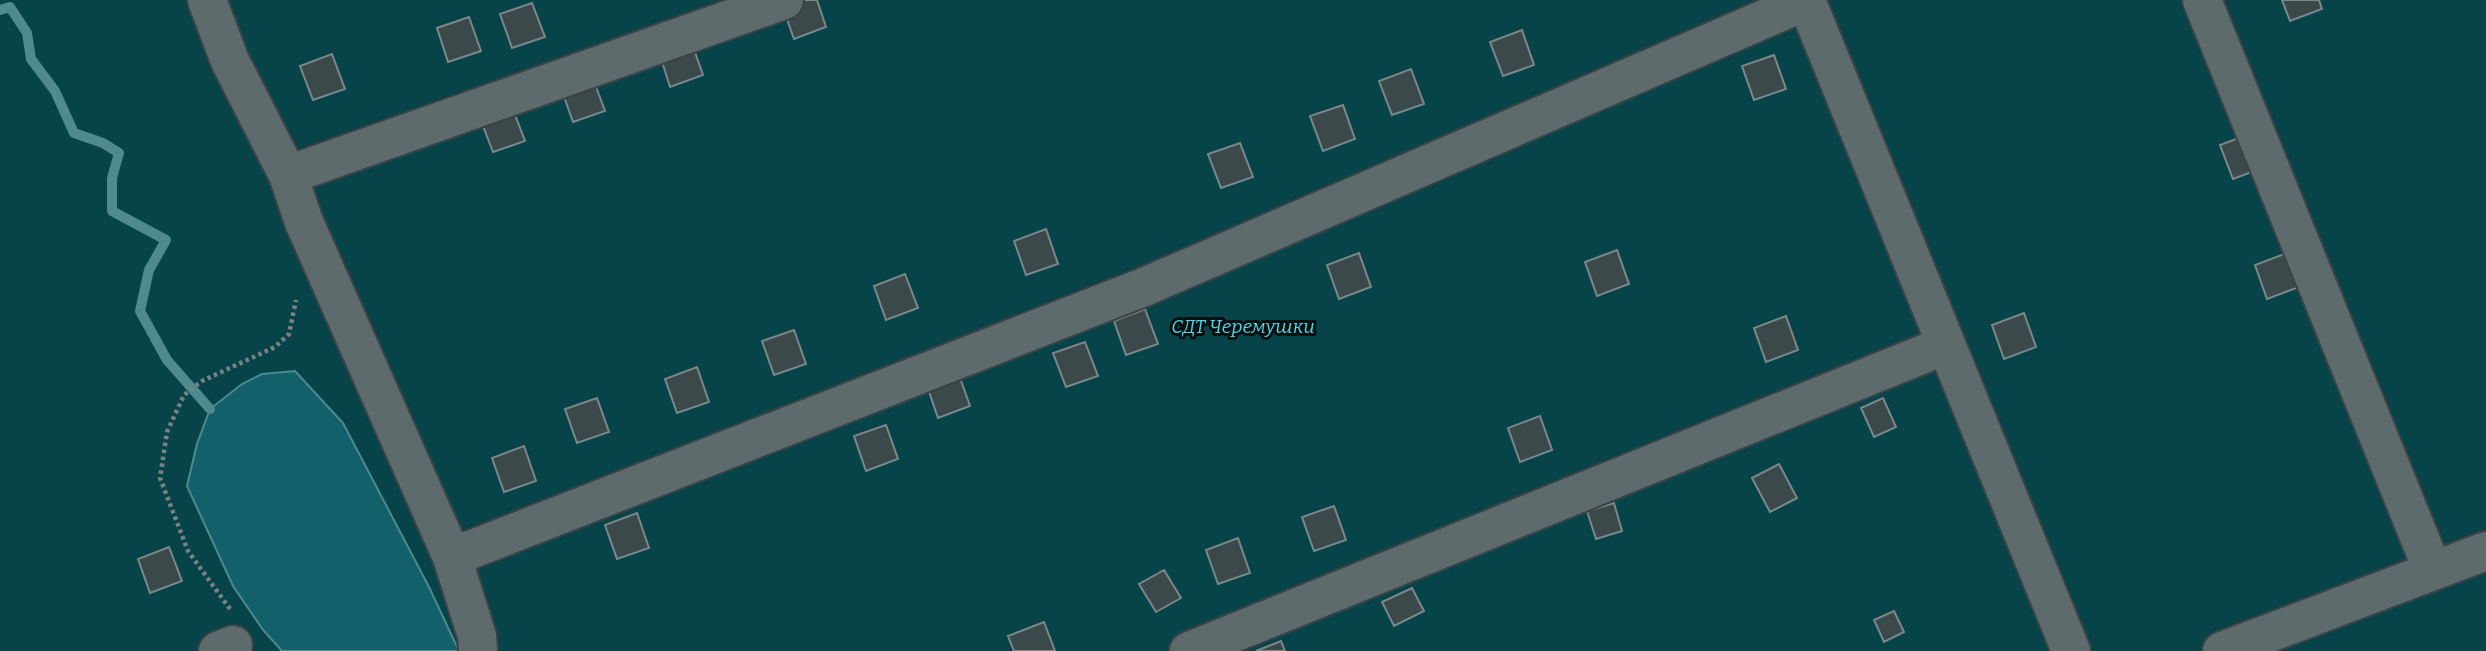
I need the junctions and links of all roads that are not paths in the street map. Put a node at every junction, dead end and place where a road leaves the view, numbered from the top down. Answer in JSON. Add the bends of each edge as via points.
{"nodes":[{"id":1,"x":207,"y":0,"type":"edge"},
{"id":2,"x":784,"y":0,"type":"edge"},
{"id":3,"x":1806,"y":0,"type":"edge"},
{"id":4,"x":2202,"y":0,"type":"edge"},
{"id":5,"x":288,"y":175,"type":"junction"},
{"id":6,"x":1946,"y":345,"type":"junction"},
{"id":7,"x":2486,"y":551,"type":"edge"},
{"id":8,"x":452,"y":556,"type":"junction"},
{"id":9,"x":2433,"y":571,"type":"junction"},
{"id":10,"x":478,"y":651,"type":"edge"},
{"id":11,"x":1189,"y":651,"type":"edge"},
{"id":12,"x":2071,"y":651,"type":"edge"},
{"id":13,"x":2222,"y":651,"type":"edge"}],
"edges":[{"from":1,"to":5,"type":"lane","via":[[230,61]]},
{"from":2,"to":5,"type":"lane"},
{"from":3,"to":6,"type":"lane"},
{"from":3,"to":8,"type":"lane","via":[[1143,286]]},
{"from":4,"to":9,"type":"lane"},
{"from":5,"to":8,"type":"lane","via":[[304,222]]},
{"from":6,"to":11,"type":"lane"},
{"from":6,"to":12,"type":"lane"},
{"from":7,"to":9,"type":"lane"},
{"from":8,"to":10,"type":"lane"},
{"from":9,"to":13,"type":"lane"}]}
